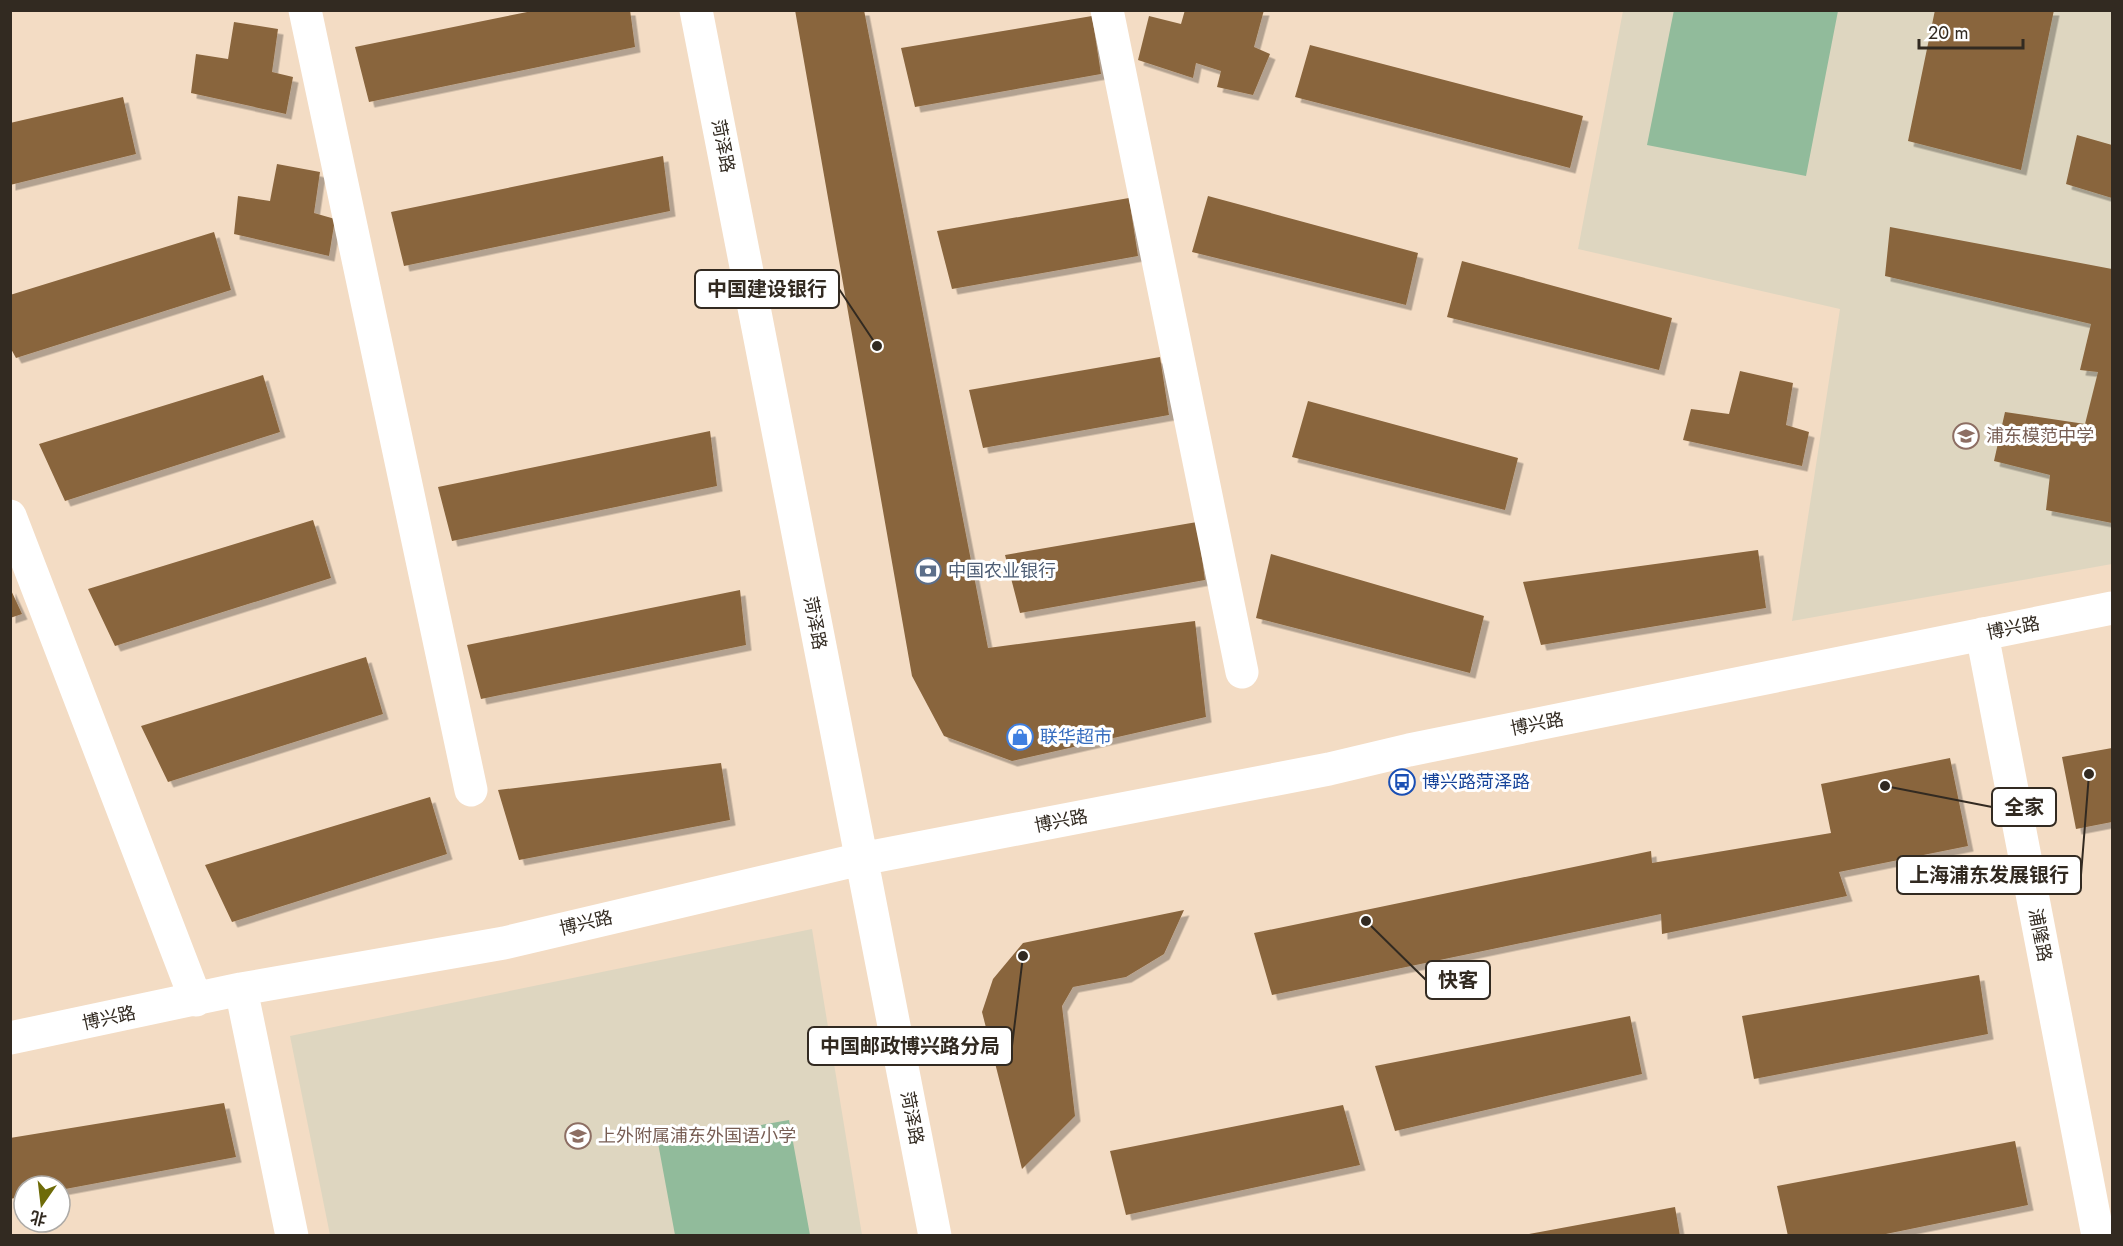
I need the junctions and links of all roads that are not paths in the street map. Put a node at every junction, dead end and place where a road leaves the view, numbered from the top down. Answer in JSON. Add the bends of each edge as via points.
{"nodes":[{"id":1,"x":305,"y":10,"type":"edge"},
{"id":2,"x":696,"y":10,"type":"edge"},
{"id":3,"x":1107,"y":10,"type":"edge"},
{"id":4,"x":10,"y":516,"type":"edge"},
{"id":5,"x":2112,"y":608,"type":"edge"},
{"id":6,"x":1982,"y":634,"type":"junction"},
{"id":7,"x":1242,"y":672,"type":"dead end"},
{"id":8,"x":471,"y":790,"type":"dead end"},
{"id":9,"x":861,"y":859,"type":"junction"},
{"id":10,"x":241,"y":989,"type":"junction"},
{"id":11,"x":196,"y":1000,"type":"junction"},
{"id":12,"x":10,"y":1038,"type":"edge"},
{"id":13,"x":292,"y":1236,"type":"edge"},
{"id":14,"x":935,"y":1236,"type":"edge"},
{"id":15,"x":2098,"y":1236,"type":"edge"}],
"edges":[{"from":1,"to":8,"type":"street"},
{"from":2,"to":9,"type":"street","name":"菏泽路"},
{"from":3,"to":7,"type":"street"},
{"from":4,"to":11,"type":"street"},
{"from":5,"to":6,"type":"street","name":"博兴路"},
{"from":6,"to":9,"type":"street","name":"博兴路","via":[[1329,769]]},
{"from":6,"to":15,"type":"street","name":"浦隆路"},
{"from":9,"to":10,"type":"street","name":"博兴路","via":[[504,943]]},
{"from":9,"to":14,"type":"street","name":"菏泽路"},
{"from":10,"to":11,"type":"street","name":"博兴路"},
{"from":10,"to":13,"type":"street"},
{"from":11,"to":12,"type":"street","name":"博兴路"}]}
